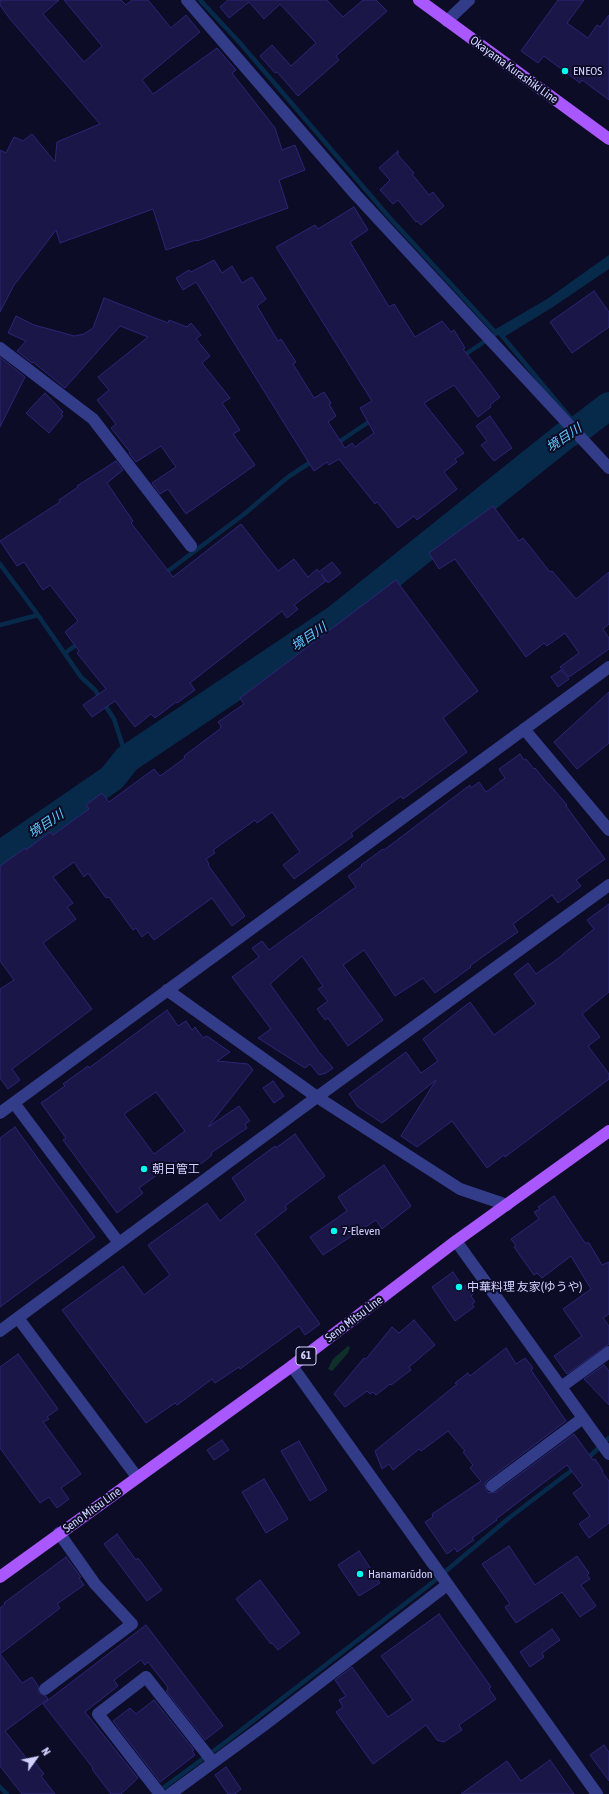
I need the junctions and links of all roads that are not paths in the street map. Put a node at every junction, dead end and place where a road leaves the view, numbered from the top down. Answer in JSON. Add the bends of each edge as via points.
{"nodes":[{"id":1,"x":187,"y":0,"type":"edge"},
{"id":2,"x":419,"y":0,"type":"edge"},
{"id":3,"x":469,"y":0,"type":"edge"},
{"id":4,"x":447,"y":21,"type":"junction"},
{"id":5,"x":609,"y":140,"type":"edge"},
{"id":6,"x":0,"y":348,"type":"edge"},
{"id":7,"x":609,"y":468,"type":"edge"},
{"id":8,"x":191,"y":546,"type":"dead end"},
{"id":9,"x":609,"y":667,"type":"edge"},
{"id":10,"x":524,"y":729,"type":"junction"},
{"id":11,"x":609,"y":830,"type":"edge"},
{"id":12,"x":609,"y":885,"type":"edge"},
{"id":13,"x":168,"y":990,"type":"junction"},
{"id":14,"x":317,"y":1097,"type":"junction"},
{"id":15,"x":14,"y":1103,"type":"junction"},
{"id":16,"x":0,"y":1113,"type":"edge"},
{"id":17,"x":609,"y":1131,"type":"edge"},
{"id":18,"x":507,"y":1205,"type":"junction"},
{"id":19,"x":456,"y":1241,"type":"junction"},
{"id":20,"x":119,"y":1243,"type":"junction"},
{"id":21,"x":18,"y":1318,"type":"junction"},
{"id":22,"x":0,"y":1331,"type":"edge"},
{"id":23,"x":609,"y":1352,"type":"edge"},
{"id":24,"x":292,"y":1366,"type":"junction"},
{"id":25,"x":561,"y":1387,"type":"junction"},
{"id":26,"x":583,"y":1418,"type":"junction"},
{"id":27,"x":605,"y":1448,"type":"edge"},
{"id":28,"x":137,"y":1477,"type":"junction"},
{"id":29,"x":492,"y":1486,"type":"dead end"},
{"id":30,"x":59,"y":1533,"type":"junction"},
{"id":31,"x":0,"y":1577,"type":"edge"},
{"id":32,"x":442,"y":1579,"type":"junction"},
{"id":33,"x":44,"y":1689,"type":"dead end"},
{"id":34,"x":209,"y":1757,"type":"junction"},
{"id":35,"x":157,"y":1790,"type":"edge"},
{"id":36,"x":170,"y":1794,"type":"edge"},
{"id":37,"x":596,"y":1794,"type":"edge"}],
"edges":[{"from":1,"to":7,"type":"street","via":[[356,195]]},
{"from":2,"to":4,"type":"main road","name":"Okayama Kurashiki Line"},
{"from":3,"to":4,"type":"street"},
{"from":4,"to":5,"type":"main road","name":"Okayama Kurashiki Line"},
{"from":6,"to":8,"type":"street","via":[[93,419]]},
{"from":9,"to":10,"type":"street"},
{"from":10,"to":11,"type":"street"},
{"from":10,"to":13,"type":"street"},
{"from":12,"to":14,"type":"street"},
{"from":13,"to":14,"type":"street"},
{"from":13,"to":15,"type":"street"},
{"from":14,"to":18,"type":"street","via":[[460,1190]]},
{"from":14,"to":20,"type":"street"},
{"from":15,"to":16,"type":"street"},
{"from":15,"to":20,"type":"street"},
{"from":17,"to":18,"type":"main road","name":"Seno Mitsu Line","number":"61"},
{"from":18,"to":19,"type":"main road","name":"Seno Mitsu Line","number":"61"},
{"from":19,"to":24,"type":"main road","name":"Seno Mitsu Line","number":"61"},
{"from":19,"to":25,"type":"street"},
{"from":20,"to":21,"type":"street"},
{"from":21,"to":22,"type":"street"},
{"from":21,"to":28,"type":"street"},
{"from":23,"to":25,"type":"street"},
{"from":24,"to":28,"type":"main road","name":"Seno Mitsu Line","number":"61"},
{"from":24,"to":32,"type":"street"},
{"from":25,"to":26,"type":"street"},
{"from":26,"to":27,"type":"street"},
{"from":26,"to":29,"type":"street"},
{"from":28,"to":30,"type":"main road","name":"Seno Mitsu Line","number":"61"},
{"from":30,"to":31,"type":"main road","name":"Seno Mitsu Line","number":"61"},
{"from":30,"to":33,"type":"street","via":[[96,1584],[132,1624]]},
{"from":32,"to":34,"type":"street","via":[[263,1726]]},
{"from":32,"to":37,"type":"street"},
{"from":34,"to":35,"type":"street","via":[[146,1677],[98,1714]]},
{"from":34,"to":36,"type":"street"}]}
